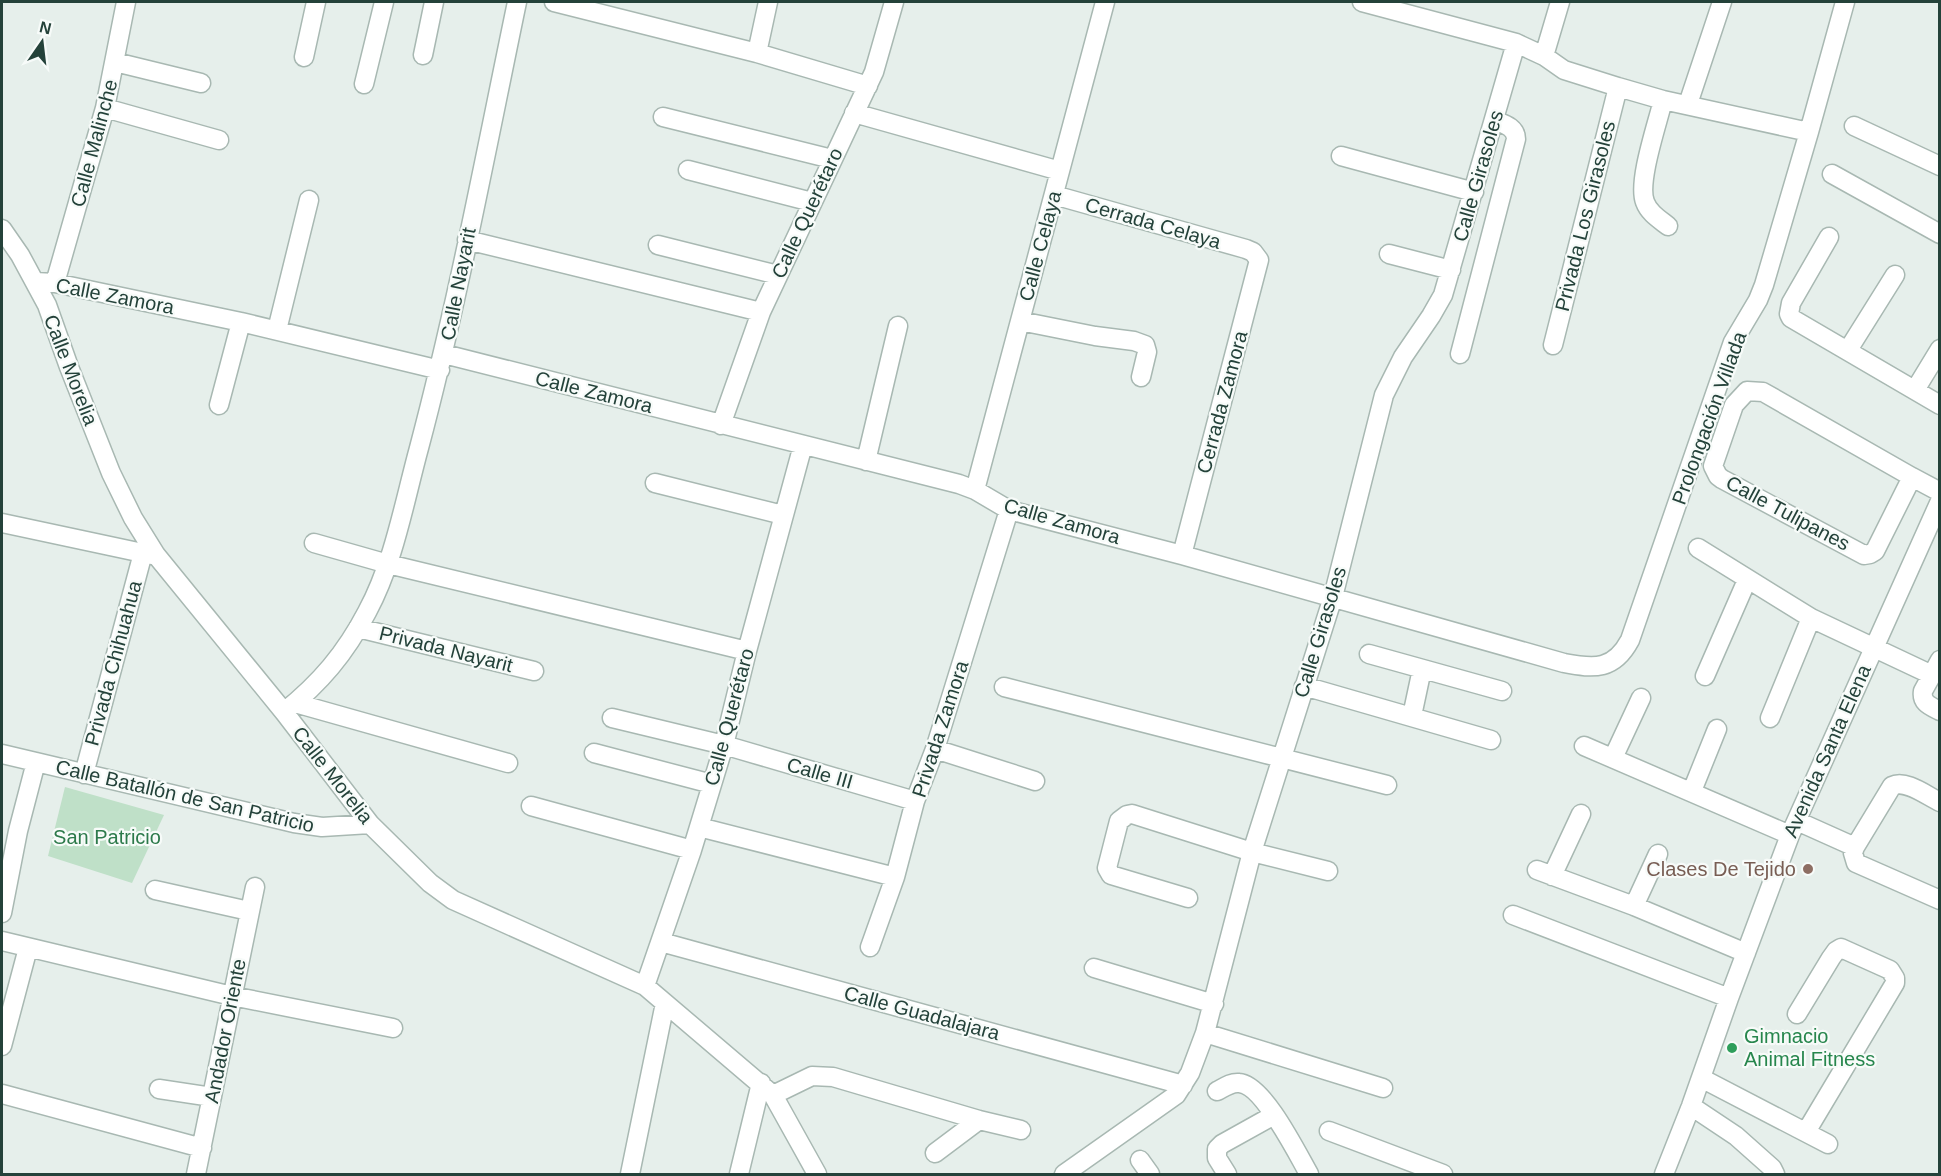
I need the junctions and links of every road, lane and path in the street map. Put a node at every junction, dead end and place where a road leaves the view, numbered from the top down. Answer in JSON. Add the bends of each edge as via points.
{"nodes":[{"id":1,"x":126,"y":2,"type":"edge"},
{"id":2,"x":316,"y":2,"type":"edge"},
{"id":3,"x":384,"y":2,"type":"edge"},
{"id":4,"x":434,"y":2,"type":"edge"},
{"id":5,"x":517,"y":2,"type":"edge"},
{"id":6,"x":554,"y":2,"type":"edge"},
{"id":7,"x":768,"y":2,"type":"edge"},
{"id":8,"x":894,"y":2,"type":"edge"},
{"id":9,"x":1106,"y":2,"type":"edge"},
{"id":10,"x":1362,"y":2,"type":"edge"},
{"id":11,"x":1560,"y":2,"type":"edge"},
{"id":12,"x":1722,"y":2,"type":"edge"},
{"id":13,"x":1845,"y":2,"type":"edge"},
{"id":14,"x":1516,"y":43,"type":"junction"},
{"id":15,"x":757,"y":53,"type":"junction"},
{"id":16,"x":423,"y":55,"type":"dead end"},
{"id":17,"x":1544,"y":56,"type":"junction"},
{"id":18,"x":304,"y":57,"type":"dead end"},
{"id":19,"x":115,"y":62,"type":"junction"},
{"id":20,"x":201,"y":83,"type":"dead end"},
{"id":21,"x":364,"y":84,"type":"dead end"},
{"id":22,"x":868,"y":86,"type":"junction"},
{"id":23,"x":1618,"y":87,"type":"junction"},
{"id":24,"x":1663,"y":100,"type":"junction"},
{"id":25,"x":1688,"y":104,"type":"junction"},
{"id":26,"x":105,"y":108,"type":"junction"},
{"id":27,"x":854,"y":113,"type":"junction"},
{"id":28,"x":663,"y":117,"type":"dead end"},
{"id":29,"x":1494,"y":120,"type":"junction"},
{"id":30,"x":1854,"y":126,"type":"dead end"},
{"id":31,"x":1809,"y":132,"type":"junction"},
{"id":32,"x":219,"y":140,"type":"dead end"},
{"id":33,"x":1341,"y":156,"type":"dead end"},
{"id":34,"x":832,"y":159,"type":"junction"},
{"id":35,"x":1940,"y":166,"type":"edge"},
{"id":36,"x":688,"y":170,"type":"dead end"},
{"id":37,"x":1060,"y":171,"type":"junction"},
{"id":38,"x":1832,"y":174,"type":"dead end"},
{"id":39,"x":1474,"y":192,"type":"junction"},
{"id":40,"x":1054,"y":195,"type":"junction"},
{"id":41,"x":309,"y":200,"type":"dead end"},
{"id":42,"x":812,"y":202,"type":"junction"},
{"id":43,"x":1668,"y":226,"type":"dead end"},
{"id":44,"x":2,"y":230,"type":"edge"},
{"id":45,"x":1940,"y":234,"type":"edge"},
{"id":46,"x":1829,"y":237,"type":"dead end"},
{"id":47,"x":467,"y":240,"type":"junction"},
{"id":48,"x":658,"y":245,"type":"dead end"},
{"id":49,"x":1253,"y":252,"type":"joint"},
{"id":50,"x":1389,"y":254,"type":"dead end"},
{"id":51,"x":1451,"y":270,"type":"junction"},
{"id":52,"x":778,"y":275,"type":"junction"},
{"id":53,"x":1895,"y":276,"type":"dead end"},
{"id":54,"x":35,"y":282,"type":"junction"},
{"id":55,"x":55,"y":283,"type":"junction"},
{"id":56,"x":761,"y":312,"type":"junction"},
{"id":57,"x":1020,"y":321,"type":"junction"},
{"id":58,"x":241,"y":322,"type":"junction"},
{"id":59,"x":898,"y":326,"type":"dead end"},
{"id":60,"x":277,"y":330,"type":"junction"},
{"id":61,"x":1553,"y":345,"type":"dead end"},
{"id":62,"x":1940,"y":349,"type":"edge"},
{"id":63,"x":1848,"y":350,"type":"junction"},
{"id":64,"x":1460,"y":354,"type":"dead end"},
{"id":65,"x":442,"y":362,"type":"junction"},
{"id":66,"x":1141,"y":377,"type":"dead end"},
{"id":67,"x":1915,"y":390,"type":"junction"},
{"id":68,"x":219,"y":405,"type":"dead end"},
{"id":69,"x":1940,"y":405,"type":"edge"},
{"id":70,"x":721,"y":425,"type":"junction"},
{"id":71,"x":803,"y":445,"type":"junction"},
{"id":72,"x":866,"y":461,"type":"junction"},
{"id":73,"x":1912,"y":477,"type":"junction"},
{"id":74,"x":655,"y":483,"type":"dead end"},
{"id":75,"x":975,"y":490,"type":"junction"},
{"id":76,"x":1940,"y":492,"type":"edge"},
{"id":77,"x":1940,"y":501,"type":"edge"},
{"id":78,"x":1009,"y":510,"type":"junction"},
{"id":79,"x":783,"y":515,"type":"junction"},
{"id":80,"x":2,"y":523,"type":"edge"},
{"id":81,"x":314,"y":543,"type":"dead end"},
{"id":82,"x":1698,"y":548,"type":"dead end"},
{"id":83,"x":149,"y":554,"type":"junction"},
{"id":84,"x":1182,"y":555,"type":"junction"},
{"id":85,"x":388,"y":564,"type":"junction"},
{"id":86,"x":1747,"y":580,"type":"junction"},
{"id":87,"x":1333,"y":597,"type":"junction"},
{"id":88,"x":1811,"y":618,"type":"junction"},
{"id":89,"x":358,"y":628,"type":"junction"},
{"id":90,"x":1872,"y":648,"type":"junction"},
{"id":91,"x":747,"y":651,"type":"junction"},
{"id":92,"x":1369,"y":654,"type":"dead end"},
{"id":93,"x":1610,"y":664,"type":"joint"},
{"id":94,"x":1936,"y":668,"type":"edge"},
{"id":95,"x":1422,"y":669,"type":"junction"},
{"id":96,"x":534,"y":671,"type":"dead end"},
{"id":97,"x":1705,"y":676,"type":"dead end"},
{"id":98,"x":1304,"y":686,"type":"junction"},
{"id":99,"x":1004,"y":687,"type":"dead end"},
{"id":100,"x":1502,"y":691,"type":"dead end"},
{"id":101,"x":1641,"y":698,"type":"dead end"},
{"id":102,"x":290,"y":707,"type":"junction"},
{"id":103,"x":1940,"y":711,"type":"edge"},
{"id":104,"x":1412,"y":716,"type":"junction"},
{"id":105,"x":612,"y":718,"type":"dead end"},
{"id":106,"x":1770,"y":718,"type":"dead end"},
{"id":107,"x":1717,"y":729,"type":"dead end"},
{"id":108,"x":1491,"y":740,"type":"dead end"},
{"id":109,"x":724,"y":745,"type":"junction"},
{"id":110,"x":1584,"y":746,"type":"dead end"},
{"id":111,"x":935,"y":749,"type":"junction"},
{"id":112,"x":594,"y":753,"type":"dead end"},
{"id":113,"x":2,"y":754,"type":"edge"},
{"id":114,"x":1282,"y":757,"type":"junction"},
{"id":115,"x":1613,"y":758,"type":"junction"},
{"id":116,"x":36,"y":762,"type":"junction"},
{"id":117,"x":508,"y":763,"type":"dead end"},
{"id":118,"x":84,"y":774,"type":"junction"},
{"id":119,"x":1035,"y":781,"type":"dead end"},
{"id":120,"x":712,"y":784,"type":"junction"},
{"id":121,"x":1387,"y":785,"type":"dead end"},
{"id":122,"x":1692,"y":791,"type":"junction"},
{"id":123,"x":915,"y":801,"type":"junction"},
{"id":124,"x":1940,"y":802,"type":"edge"},
{"id":125,"x":531,"y":806,"type":"dead end"},
{"id":126,"x":1581,"y":814,"type":"dead end"},
{"id":127,"x":370,"y":824,"type":"junction"},
{"id":128,"x":699,"y":827,"type":"junction"},
{"id":129,"x":1793,"y":828,"type":"junction"},
{"id":130,"x":10,"y":829,"type":"edge"},
{"id":131,"x":1855,"y":847,"type":"junction"},
{"id":132,"x":692,"y":850,"type":"junction"},
{"id":133,"x":1252,"y":852,"type":"junction"},
{"id":134,"x":1658,"y":854,"type":"dead end"},
{"id":135,"x":1328,"y":871,"type":"dead end"},
{"id":136,"x":895,"y":877,"type":"junction"},
{"id":137,"x":255,"y":887,"type":"dead end"},
{"id":138,"x":155,"y":890,"type":"dead end"},
{"id":139,"x":1188,"y":898,"type":"dead end"},
{"id":140,"x":1940,"y":900,"type":"edge"},
{"id":141,"x":1634,"y":906,"type":"junction"},
{"id":142,"x":249,"y":911,"type":"junction"},
{"id":143,"x":2,"y":913,"type":"edge"},
{"id":144,"x":1513,"y":915,"type":"dead end"},
{"id":145,"x":2,"y":941,"type":"edge"},
{"id":146,"x":660,"y":942,"type":"junction"},
{"id":147,"x":870,"y":947,"type":"dead end"},
{"id":148,"x":28,"y":948,"type":"junction"},
{"id":149,"x":1746,"y":953,"type":"junction"},
{"id":150,"x":1094,"y":969,"type":"dead end"},
{"id":151,"x":645,"y":986,"type":"junction"},
{"id":152,"x":232,"y":996,"type":"junction"},
{"id":153,"x":1729,"y":998,"type":"junction"},
{"id":154,"x":665,"y":1003,"type":"junction"},
{"id":155,"x":1214,"y":1004,"type":"junction"},
{"id":156,"x":1797,"y":1014,"type":"dead end"},
{"id":157,"x":393,"y":1028,"type":"dead end"},
{"id":158,"x":1205,"y":1033,"type":"junction"},
{"id":159,"x":2,"y":1046,"type":"edge"},
{"id":160,"x":1701,"y":1078,"type":"junction"},
{"id":161,"x":1183,"y":1085,"type":"junction"},
{"id":162,"x":1383,"y":1088,"type":"dead end"},
{"id":163,"x":159,"y":1089,"type":"dead end"},
{"id":164,"x":767,"y":1089,"type":"junction"},
{"id":165,"x":1217,"y":1091,"type":"dead end"},
{"id":166,"x":2,"y":1094,"type":"edge"},
{"id":167,"x":212,"y":1097,"type":"junction"},
{"id":168,"x":1691,"y":1106,"type":"junction"},
{"id":169,"x":1274,"y":1115,"type":"junction"},
{"id":170,"x":979,"y":1120,"type":"junction"},
{"id":171,"x":1021,"y":1130,"type":"dead end"},
{"id":172,"x":1329,"y":1131,"type":"dead end"},
{"id":173,"x":1806,"y":1132,"type":"junction"},
{"id":174,"x":1828,"y":1144,"type":"dead end"},
{"id":175,"x":202,"y":1148,"type":"junction"},
{"id":176,"x":935,"y":1153,"type":"dead end"},
{"id":177,"x":196,"y":1174,"type":"edge"},
{"id":178,"x":630,"y":1174,"type":"edge"},
{"id":179,"x":739,"y":1174,"type":"edge"},
{"id":180,"x":817,"y":1174,"type":"edge"},
{"id":181,"x":1064,"y":1174,"type":"edge"},
{"id":182,"x":1227,"y":1174,"type":"edge"},
{"id":183,"x":1309,"y":1174,"type":"edge"},
{"id":184,"x":1443,"y":1174,"type":"edge"},
{"id":185,"x":1664,"y":1174,"type":"edge"},
{"id":186,"x":1775,"y":1174,"type":"edge"}],
"edges":[{"from":1,"to":19,"type":"street","name":"Calle Malinche"},
{"from":2,"to":18,"type":"street"},
{"from":3,"to":21,"type":"street"},
{"from":4,"to":16,"type":"street"},
{"from":5,"to":47,"type":"street","name":"Calle Nayarit"},
{"from":6,"to":15,"type":"street"},
{"from":7,"to":15,"type":"street"},
{"from":8,"to":22,"type":"street","name":"Calle Querétaro"},
{"from":9,"to":37,"type":"street","name":"Calle Celaya"},
{"from":10,"to":14,"type":"street"},
{"from":11,"to":17,"type":"street"},
{"from":12,"to":25,"type":"street"},
{"from":13,"to":31,"type":"street","name":"Prolongación Villada"},
{"from":14,"to":17,"type":"street"},
{"from":14,"to":29,"type":"street","name":"Calle Girasoles"},
{"from":15,"to":22,"type":"street"},
{"from":17,"to":23,"type":"street","via":[[1564,70]]},
{"from":19,"to":20,"type":"street"},
{"from":19,"to":26,"type":"street","name":"Calle Malinche"},
{"from":22,"to":27,"type":"street","name":"Calle Querétaro"},
{"from":23,"to":24,"type":"street"},
{"from":23,"to":61,"type":"street","name":"Privada Los Girasoles"},
{"from":24,"to":25,"type":"street"},
{"from":24,"to":43,"type":"street","via":[[1642,184],[1649,210]]},
{"from":25,"to":31,"type":"street"},
{"from":26,"to":32,"type":"street"},
{"from":26,"to":55,"type":"street","name":"Calle Malinche"},
{"from":27,"to":34,"type":"street","name":"Calle Querétaro"},
{"from":27,"to":37,"type":"street"},
{"from":28,"to":34,"type":"street"},
{"from":29,"to":39,"type":"street","name":"Calle Girasoles"},
{"from":29,"to":64,"type":"street","via":[[1512,129],[1516,139]]},
{"from":30,"to":35,"type":"street"},
{"from":31,"to":93,"type":"street","name":"Prolongación Villada","via":[[1764,285],[1733,342],[1630,640],[1622,655]]},
{"from":33,"to":39,"type":"street"},
{"from":34,"to":42,"type":"street","name":"Calle Querétaro"},
{"from":36,"to":42,"type":"street"},
{"from":37,"to":40,"type":"street","name":"Calle Celaya"},
{"from":38,"to":45,"type":"street"},
{"from":39,"to":51,"type":"street","name":"Calle Girasoles"},
{"from":40,"to":49,"type":"street","name":"Cerrada Celaya"},
{"from":40,"to":57,"type":"street","name":"Calle Celaya"},
{"from":41,"to":60,"type":"street"},
{"from":42,"to":52,"type":"street","name":"Calle Querétaro"},
{"from":44,"to":54,"type":"street","name":"Calle Morelia"},
{"from":46,"to":63,"type":"street","via":[[1791,303],[1789,314],[1794,322]]},
{"from":47,"to":56,"type":"street"},
{"from":47,"to":65,"type":"street","name":"Calle Nayarit"},
{"from":48,"to":52,"type":"street"},
{"from":49,"to":84,"type":"street","name":"Cerrada Zamora","via":[[1259,260]]},
{"from":50,"to":51,"type":"street"},
{"from":51,"to":87,"type":"street","name":"Calle Girasoles","via":[[1443,295],[1384,395]]},
{"from":52,"to":56,"type":"street","name":"Calle Querétaro"},
{"from":53,"to":63,"type":"street"},
{"from":54,"to":55,"type":"street","name":"Calle Zamora"},
{"from":54,"to":83,"type":"street","name":"Calle Morelia","via":[[111,473]]},
{"from":55,"to":58,"type":"street","name":"Calle Zamora"},
{"from":56,"to":70,"type":"street","name":"Calle Querétaro"},
{"from":57,"to":66,"type":"street","via":[[1145,345]]},
{"from":57,"to":75,"type":"street","name":"Calle Celaya"},
{"from":58,"to":60,"type":"street","name":"Calle Zamora"},
{"from":58,"to":68,"type":"street"},
{"from":59,"to":72,"type":"street"},
{"from":60,"to":65,"type":"street","name":"Calle Zamora"},
{"from":62,"to":67,"type":"street"},
{"from":63,"to":67,"type":"street"},
{"from":65,"to":70,"type":"street","name":"Calle Zamora"},
{"from":65,"to":85,"type":"street","name":"Calle Nayarit"},
{"from":67,"to":69,"type":"street"},
{"from":70,"to":71,"type":"street","name":"Calle Zamora"},
{"from":71,"to":72,"type":"street","name":"Calle Zamora"},
{"from":71,"to":79,"type":"street","name":"Calle Querétaro"},
{"from":72,"to":75,"type":"street","name":"Calle Zamora"},
{"from":73,"to":73,"type":"street","name":"Calle Tulipanes","via":[[1875,551],[1864,555],[1722,479],[1713,466],[1734,405],[1746,391],[1753,390],[1763,392]]},
{"from":73,"to":76,"type":"street","name":"Calle Tulipanes"},
{"from":74,"to":79,"type":"street"},
{"from":75,"to":78,"type":"street","name":"Calle Zamora"},
{"from":77,"to":90,"type":"street","name":"Avenida Santa Elena"},
{"from":78,"to":84,"type":"street","name":"Calle Zamora"},
{"from":78,"to":111,"type":"street","name":"Privada Zamora"},
{"from":79,"to":91,"type":"street","name":"Calle Querétaro"},
{"from":80,"to":83,"type":"street"},
{"from":81,"to":85,"type":"street"},
{"from":82,"to":86,"type":"street"},
{"from":83,"to":102,"type":"street","name":"Calle Morelia"},
{"from":83,"to":118,"type":"street","name":"Privada Chihuahua"},
{"from":84,"to":87,"type":"street","name":"Calle Zamora"},
{"from":85,"to":89,"type":"street","name":"Calle Nayarit"},
{"from":85,"to":91,"type":"street"},
{"from":86,"to":88,"type":"street"},
{"from":86,"to":97,"type":"street"},
{"from":87,"to":93,"type":"street","name":"Calle Zamora","via":[[1564,663]]},
{"from":87,"to":98,"type":"street","name":"Calle Girasoles"},
{"from":88,"to":90,"type":"street"},
{"from":88,"to":106,"type":"street"},
{"from":89,"to":96,"type":"street","name":"Privada Nayarit"},
{"from":89,"to":102,"type":"street","name":"Calle Nayarit","via":[[320,681]]},
{"from":90,"to":94,"type":"street"},
{"from":90,"to":129,"type":"street","name":"Avenida Santa Elena"},
{"from":91,"to":109,"type":"street","name":"Calle Querétaro"},
{"from":92,"to":95,"type":"street"},
{"from":94,"to":103,"type":"street","via":[[1922,696],[1926,704]]},
{"from":95,"to":100,"type":"street"},
{"from":95,"to":104,"type":"street"},
{"from":98,"to":104,"type":"street"},
{"from":98,"to":114,"type":"street","name":"Calle Girasoles"},
{"from":99,"to":114,"type":"street"},
{"from":101,"to":115,"type":"street"},
{"from":102,"to":117,"type":"street"},
{"from":102,"to":127,"type":"street","name":"Calle Morelia"},
{"from":104,"to":108,"type":"street"},
{"from":105,"to":109,"type":"street","name":"Calle III"},
{"from":107,"to":122,"type":"street"},
{"from":109,"to":120,"type":"street","name":"Calle Querétaro"},
{"from":109,"to":123,"type":"street","name":"Calle III"},
{"from":110,"to":115,"type":"street"},
{"from":111,"to":119,"type":"street"},
{"from":111,"to":123,"type":"street","name":"Privada Zamora"},
{"from":112,"to":120,"type":"street"},
{"from":113,"to":116,"type":"street","name":"Calle Batallón de San Patricio"},
{"from":114,"to":121,"type":"street"},
{"from":114,"to":133,"type":"street","name":"Calle Girasoles"},
{"from":115,"to":122,"type":"street"},
{"from":116,"to":118,"type":"street","name":"Calle Batallón de San Patricio"},
{"from":116,"to":130,"type":"street"},
{"from":118,"to":127,"type":"street","name":"Calle Batallón de San Patricio","via":[[294,823],[322,827]]},
{"from":120,"to":128,"type":"street","name":"Calle Querétaro"},
{"from":122,"to":129,"type":"street"},
{"from":123,"to":136,"type":"street","name":"Privada Zamora"},
{"from":124,"to":131,"type":"street","via":[[1904,784],[1892,786]]},
{"from":125,"to":132,"type":"street"},
{"from":126,"to":141,"type":"street","via":[[1545,873]]},
{"from":127,"to":151,"type":"street","name":"Calle Morelia","via":[[453,900]]},
{"from":128,"to":132,"type":"street","name":"Calle Querétaro"},
{"from":128,"to":136,"type":"street"},
{"from":129,"to":131,"type":"street"},
{"from":129,"to":149,"type":"street","name":"Avenida Santa Elena"},
{"from":130,"to":143,"type":"street"},
{"from":131,"to":140,"type":"street","via":[[1856,863]]},
{"from":132,"to":146,"type":"street","name":"Calle Querétaro"},
{"from":133,"to":135,"type":"street"},
{"from":133,"to":139,"type":"street","via":[[1132,814],[1123,817],[1107,867],[1111,875]]},
{"from":133,"to":155,"type":"street","name":"Calle Girasoles"},
{"from":134,"to":141,"type":"street"},
{"from":136,"to":147,"type":"street","name":"Privada Zamora"},
{"from":137,"to":142,"type":"street","name":"Andador Oriente"},
{"from":138,"to":142,"type":"street"},
{"from":141,"to":149,"type":"street"},
{"from":142,"to":152,"type":"street","name":"Andador Oriente"},
{"from":144,"to":153,"type":"street"},
{"from":145,"to":148,"type":"street"},
{"from":146,"to":151,"type":"street","name":"Calle Querétaro"},
{"from":146,"to":161,"type":"street","name":"Calle Guadalajara"},
{"from":148,"to":152,"type":"street"},
{"from":148,"to":159,"type":"street"},
{"from":149,"to":153,"type":"street","name":"Avenida Santa Elena"},
{"from":150,"to":155,"type":"street"},
{"from":151,"to":154,"type":"street","name":"Calle Morelia"},
{"from":152,"to":157,"type":"street"},
{"from":152,"to":167,"type":"street","name":"Andador Oriente"},
{"from":153,"to":160,"type":"street","name":"Avenida Santa Elena"},
{"from":154,"to":164,"type":"street","name":"Calle Morelia"},
{"from":154,"to":178,"type":"street"},
{"from":155,"to":158,"type":"street","name":"Calle Girasoles"},
{"from":156,"to":173,"type":"street","via":[[1841,948],[1893,974],[1895,983]]},
{"from":158,"to":161,"type":"street","name":"Calle Girasoles"},
{"from":158,"to":162,"type":"street"},
{"from":160,"to":168,"type":"street","name":"Avenida Santa Elena"},
{"from":160,"to":173,"type":"street"},
{"from":161,"to":181,"type":"street","name":"Calle Girasoles","via":[[1176,1095]]},
{"from":163,"to":167,"type":"street"},
{"from":164,"to":170,"type":"street","via":[[823,1076]]},
{"from":164,"to":179,"type":"street"},
{"from":164,"to":180,"type":"street","name":"Calle Morelia"},
{"from":165,"to":169,"type":"street","via":[[1231,1084],[1248,1086],[1261,1096]]},
{"from":166,"to":175,"type":"street"},
{"from":167,"to":175,"type":"street","name":"Andador Oriente"},
{"from":168,"to":185,"type":"street","name":"Avenida Santa Elena"},
{"from":168,"to":186,"type":"street","via":[[1736,1136]]},
{"from":169,"to":182,"type":"street","via":[[1217,1149],[1217,1158]]},
{"from":169,"to":183,"type":"street"},
{"from":170,"to":171,"type":"street"},
{"from":170,"to":176,"type":"street"},
{"from":172,"to":184,"type":"street"},
{"from":173,"to":174,"type":"street"},
{"from":175,"to":177,"type":"street","name":"Andador Oriente"}]}
